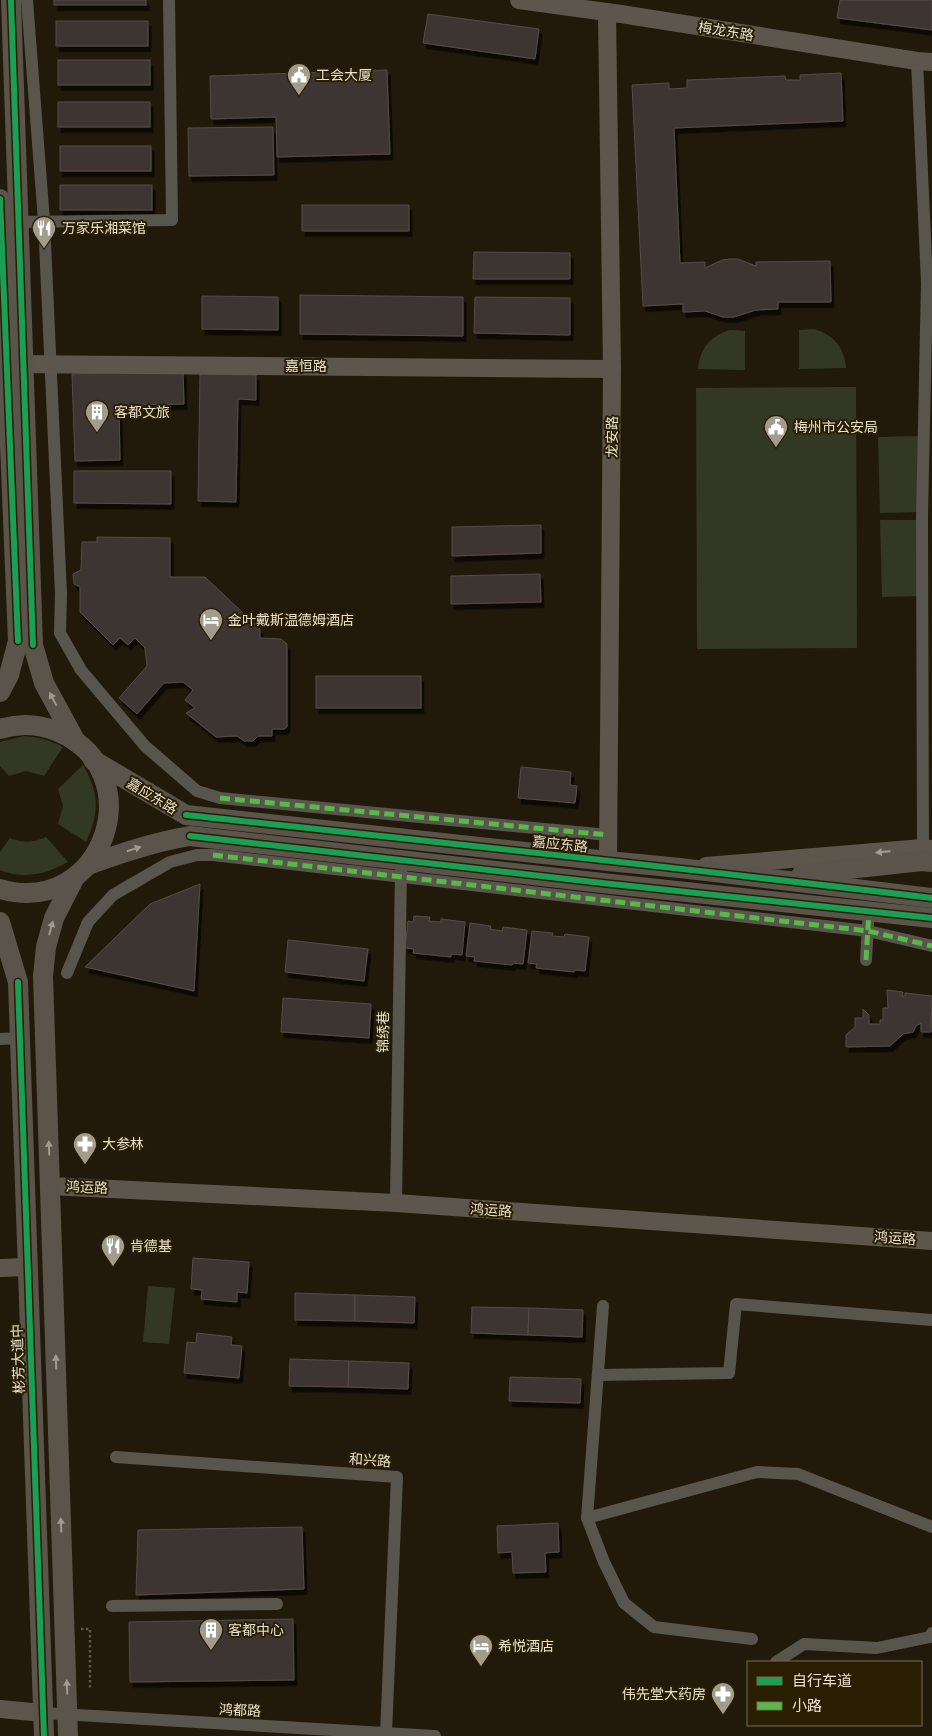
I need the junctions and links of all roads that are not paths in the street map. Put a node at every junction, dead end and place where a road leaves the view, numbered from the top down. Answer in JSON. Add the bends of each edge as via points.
{"nodes":[{"id":1,"x":11,"y":0,"type":"edge"},
{"id":2,"x":27,"y":0,"type":"edge"},
{"id":3,"x":169,"y":0,"type":"edge"},
{"id":4,"x":519,"y":0,"type":"edge"},
{"id":5,"x":618,"y":9,"type":"edge"},
{"id":6,"x":924,"y":61,"type":"edge"},
{"id":7,"x":0,"y":199,"type":"edge"},
{"id":8,"x":44,"y":221,"type":"junction"},
{"id":9,"x":18,"y":222,"type":"junction"},
{"id":10,"x":10,"y":364,"type":"edge"},
{"id":11,"x":51,"y":364,"type":"junction"},
{"id":12,"x":612,"y":369,"type":"junction"},
{"id":13,"x":927,"y":518,"type":"edge"},
{"id":14,"x":0,"y":692,"type":"edge"},
{"id":15,"x":0,"y":729,"type":"edge"},
{"id":16,"x":76,"y":742,"type":"junction"},
{"id":17,"x":93,"y":760,"type":"junction"},
{"id":18,"x":608,"y":835,"type":"junction"},
{"id":19,"x":929,"y":853,"type":"edge"},
{"id":20,"x":608,"y":861,"type":"junction"},
{"id":21,"x":401,"y":868,"type":"junction"},
{"id":22,"x":680,"y":868,"type":"junction"},
{"id":23,"x":81,"y":871,"type":"junction"},
{"id":24,"x":767,"y":878,"type":"junction"},
{"id":25,"x":0,"y":889,"type":"edge"},
{"id":26,"x":932,"y":898,"type":"edge"},
{"id":27,"x":932,"y":918,"type":"edge"},
{"id":28,"x":869,"y":921,"type":"junction"},
{"id":29,"x":0,"y":922,"type":"edge"},
{"id":30,"x":932,"y":946,"type":"edge"},
{"id":31,"x":866,"y":960,"type":"dead end"},
{"id":32,"x":67,"y":974,"type":"dead end"},
{"id":33,"x":10,"y":1038,"type":"edge"},
{"id":34,"x":50,"y":1186,"type":"junction"},
{"id":35,"x":396,"y":1203,"type":"junction"},
{"id":36,"x":932,"y":1241,"type":"edge"},
{"id":37,"x":28,"y":1267,"type":"junction"},
{"id":38,"x":0,"y":1268,"type":"edge"},
{"id":39,"x":603,"y":1306,"type":"dead end"},
{"id":40,"x":932,"y":1320,"type":"edge"},
{"id":41,"x":598,"y":1375,"type":"junction"},
{"id":42,"x":116,"y":1457,"type":"dead end"},
{"id":43,"x":587,"y":1518,"type":"junction"},
{"id":44,"x":932,"y":1526,"type":"edge"},
{"id":45,"x":277,"y":1604,"type":"dead end"},
{"id":46,"x":112,"y":1606,"type":"dead end"},
{"id":47,"x":932,"y":1633,"type":"edge"},
{"id":48,"x":752,"y":1639,"type":"dead end"},
{"id":49,"x":778,"y":1661,"type":"edge"},
{"id":50,"x":0,"y":1709,"type":"edge"},
{"id":51,"x":43,"y":1713,"type":"junction"},
{"id":52,"x":386,"y":1733,"type":"junction"},
{"id":53,"x":44,"y":1736,"type":"edge"},
{"id":54,"x":68,"y":1736,"type":"edge"},
{"id":55,"x":435,"y":1736,"type":"edge"}],
"edges":[{"from":1,"to":9,"type":"main road"},
{"from":2,"to":8,"type":"street"},
{"from":3,"to":8,"type":"street","via":[[172,220]]},
{"from":4,"to":5,"type":"street","name":"梅龙东路"},
{"from":5,"to":6,"type":"street","name":"梅龙东路"},
{"from":5,"to":12,"type":"street","name":"龙安路"},
{"from":6,"to":13,"type":"street"},
{"from":7,"to":10,"type":"main road"},
{"from":8,"to":9,"type":"street"},
{"from":8,"to":11,"type":"street"},
{"from":9,"to":10,"type":"main road"},
{"from":10,"to":11,"type":"street","name":"嘉恒路"},
{"from":10,"to":14,"type":"main road","via":[[18,641],[9,675]]},
{"from":16,"to":10,"type":"main road","one_way":true,"via":[[44,683],[33,645]]},
{"from":11,"to":12,"type":"street","name":"嘉恒路"},
{"from":11,"to":18,"type":"street","via":[[60,632],[81,670],[145,746],[197,791],[220,798]]},
{"from":12,"to":18,"type":"street","name":"龙安路"},
{"from":13,"to":19,"type":"street"},
{"from":15,"to":16,"type":"main road","via":[[34,725],[56,731]]},
{"from":16,"to":17,"type":"main road"},
{"from":17,"to":20,"type":"main road","name":"嘉应东路","via":[[186,815]]},
{"from":17,"to":23,"type":"main road","via":[[106,786],[108,820],[98,851]]},
{"from":18,"to":20,"type":"street","name":"龙安路"},
{"from":19,"to":22,"type":"street","one_way":true},
{"from":19,"to":24,"type":"main road","via":[[922,861]]},
{"from":20,"to":22,"type":"main road","name":"嘉应东路"},
{"from":23,"to":21,"type":"main road","one_way":true,"via":[[128,850],[190,836]]},
{"from":21,"to":28,"type":"main road"},
{"from":21,"to":32,"type":"street","via":[[213,855],[197,855],[170,862],[114,895],[88,922]]},
{"from":21,"to":35,"type":"street","name":"锦绣巷"},
{"from":22,"to":24,"type":"main road","name":"嘉应东路"},
{"from":23,"to":25,"type":"main road","via":[[60,886],[44,891],[28,893]]},
{"from":34,"to":23,"type":"main road","one_way":true,"via":[[43,976],[54,918]]},
{"from":24,"to":26,"type":"main road","name":"嘉应东路"},
{"from":27,"to":28,"type":"main road"},
{"from":28,"to":30,"type":"street"},
{"from":28,"to":31,"type":"street"},
{"from":29,"to":33,"type":"main road","name":"彬芳大道中","via":[[18,982]]},
{"from":33,"to":37,"type":"main road","name":"彬芳大道中"},
{"from":34,"to":35,"type":"street","name":"鸿运路"},
{"from":54,"to":34,"type":"main road","one_way":true},
{"from":35,"to":36,"type":"street","name":"鸿运路"},
{"from":37,"to":38,"type":"street"},
{"from":37,"to":51,"type":"main road","name":"彬芳大道中"},
{"from":39,"to":41,"type":"street"},
{"from":40,"to":41,"type":"street","via":[[736,1304],[729,1373]]},
{"from":41,"to":43,"type":"street"},
{"from":42,"to":52,"type":"street","name":"和兴路","via":[[397,1477]]},
{"from":43,"to":44,"type":"street","via":[[757,1472],[798,1474]]},
{"from":43,"to":48,"type":"street","via":[[624,1603],[654,1627]]},
{"from":45,"to":46,"type":"street"},
{"from":47,"to":49,"type":"street","via":[[930,1637],[877,1648],[804,1644]]},
{"from":50,"to":51,"type":"street"},
{"from":51,"to":52,"type":"street","name":"鸿都路"},
{"from":51,"to":53,"type":"main road","name":"彬芳大道中"},
{"from":52,"to":55,"type":"street","name":"鸿都路"}]}
